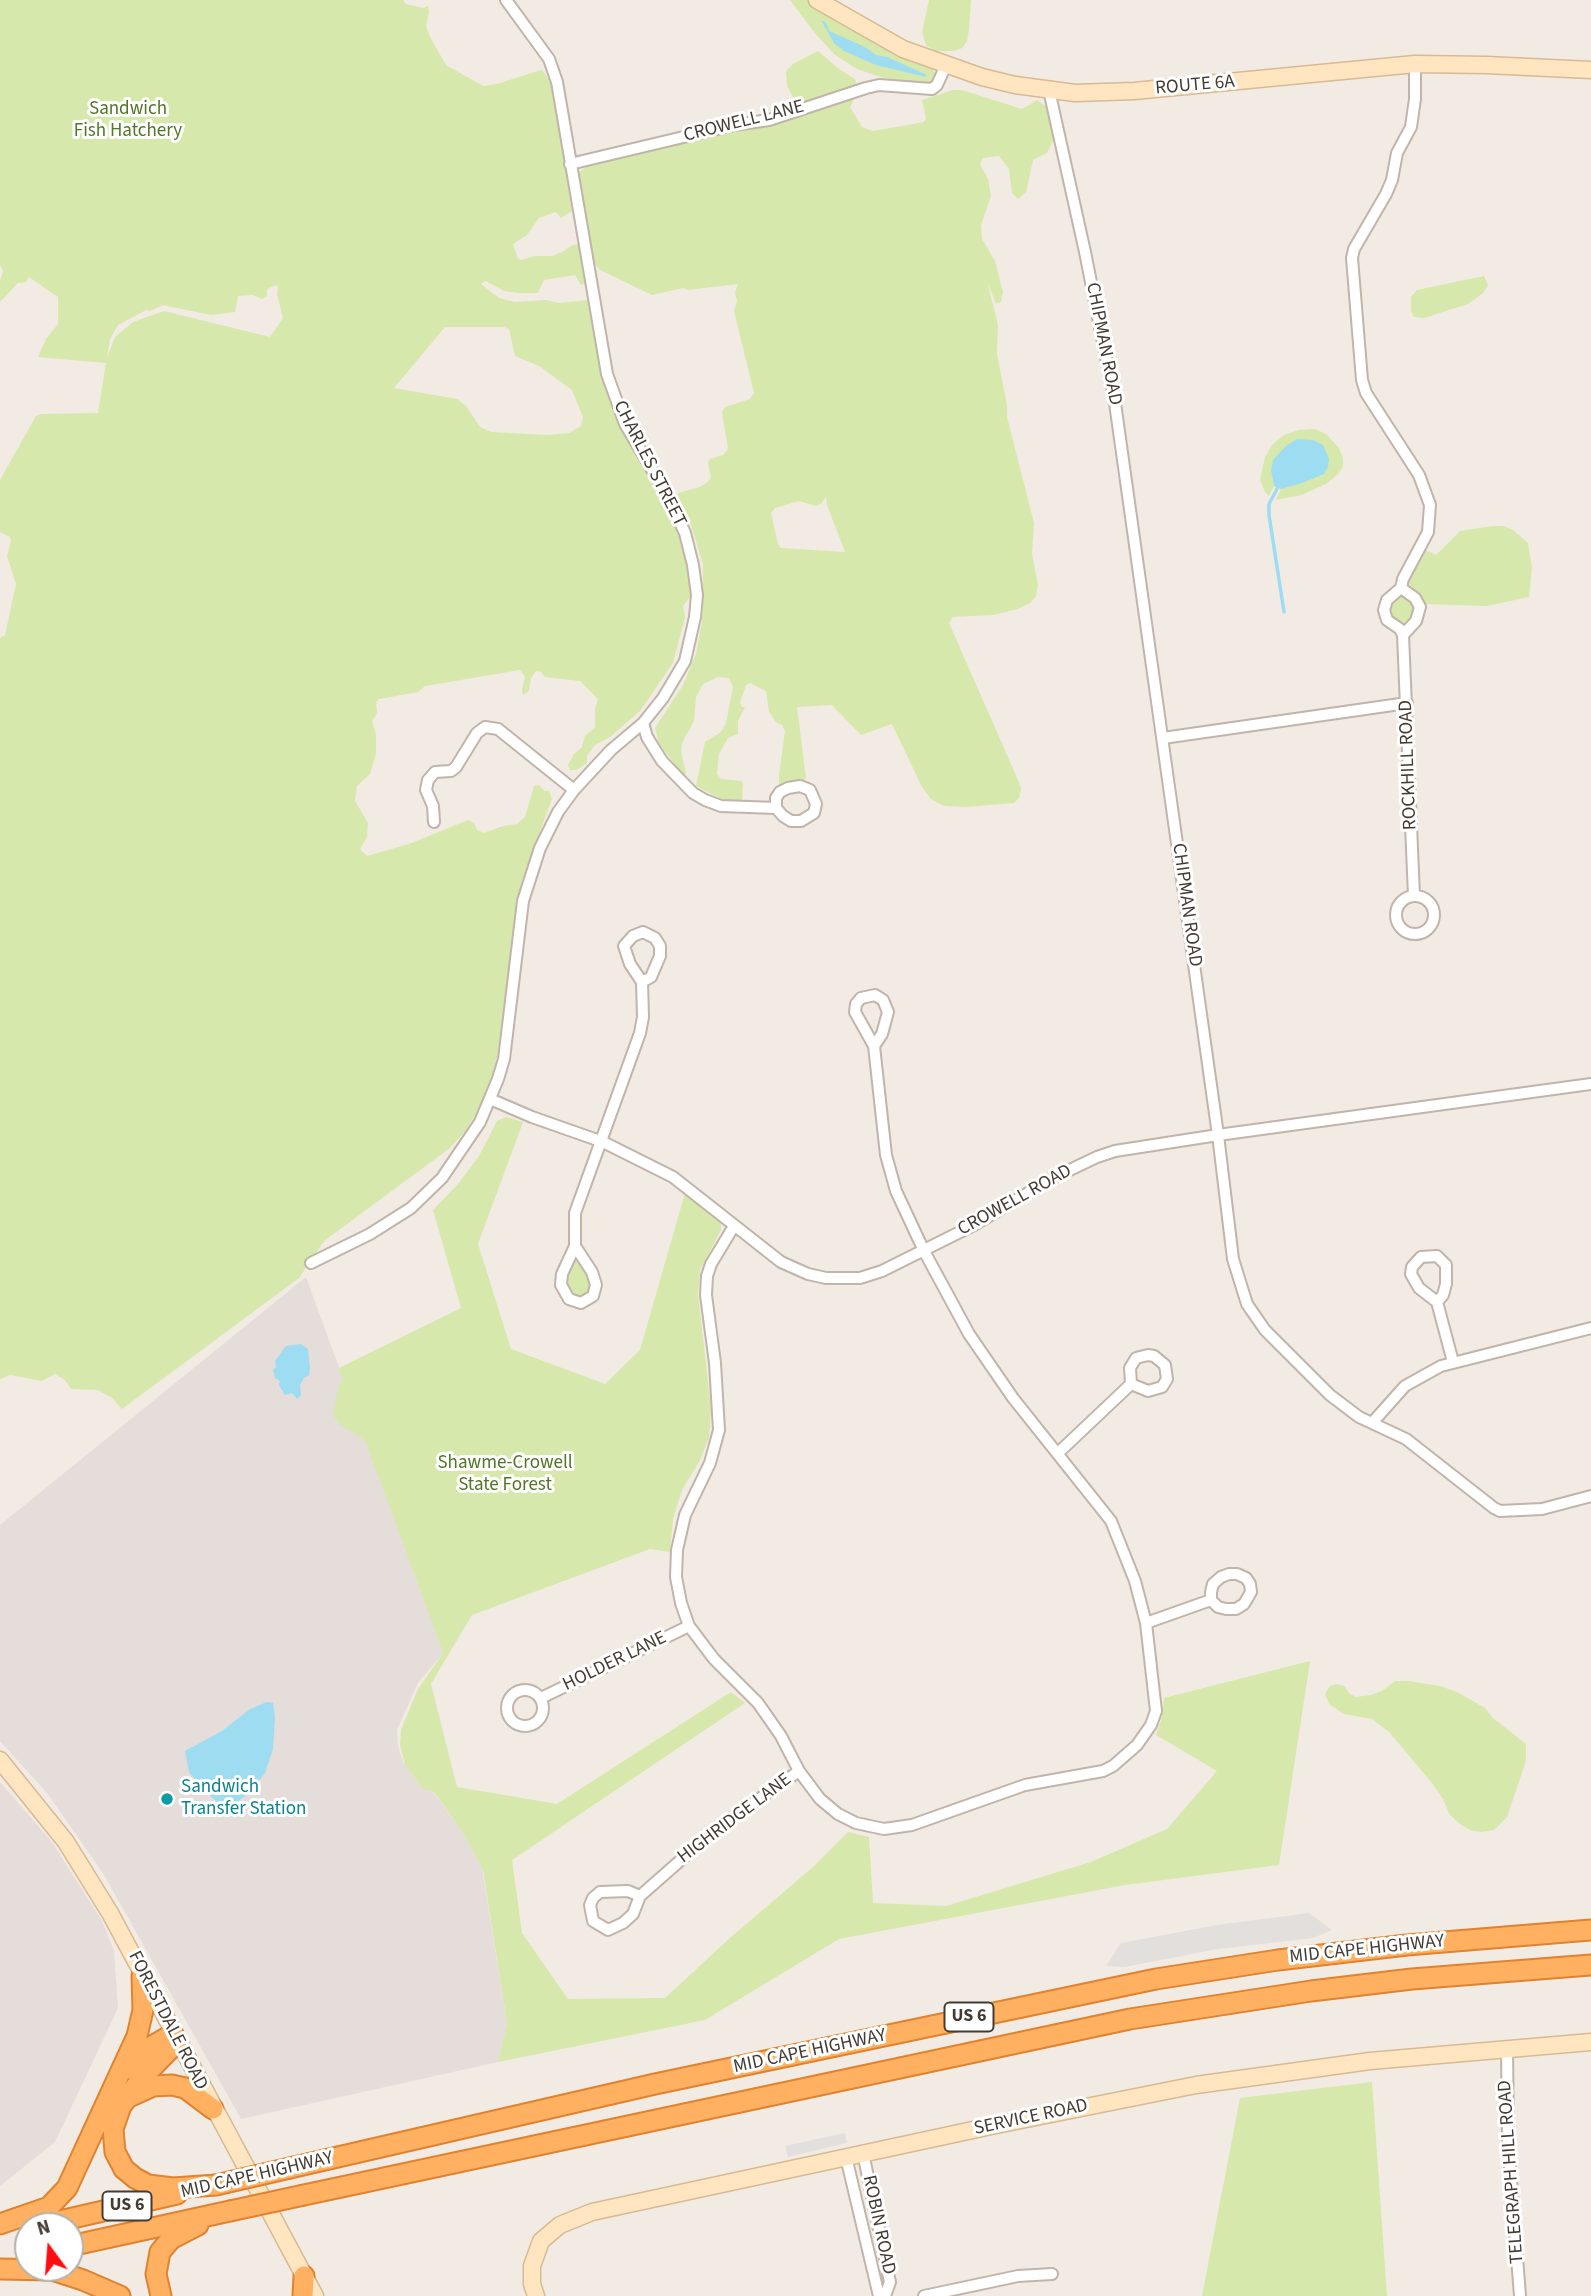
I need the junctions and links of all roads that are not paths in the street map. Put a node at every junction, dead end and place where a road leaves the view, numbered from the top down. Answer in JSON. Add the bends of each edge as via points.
{"nodes":[{"id":1,"x":506,"y":0,"type":"edge"},
{"id":2,"x":817,"y":0,"type":"edge"},
{"id":3,"x":1415,"y":64,"type":"junction"},
{"id":4,"x":946,"y":65,"type":"junction"},
{"id":5,"x":1591,"y":71,"type":"edge"},
{"id":6,"x":1049,"y":90,"type":"junction"},
{"id":7,"x":570,"y":164,"type":"junction"},
{"id":8,"x":1401,"y":588,"type":"junction"},
{"id":9,"x":1403,"y":635,"type":"junction"},
{"id":10,"x":1407,"y":703,"type":"junction"},
{"id":11,"x":643,"y":723,"type":"junction"},
{"id":12,"x":1163,"y":738,"type":"junction"},
{"id":13,"x":574,"y":790,"type":"junction"},
{"id":14,"x":776,"y":808,"type":"dead end"},
{"id":15,"x":434,"y":822,"type":"dead end"},
{"id":16,"x":1414,"y":896,"type":"dead end"},
{"id":17,"x":642,"y":982,"type":"junction"},
{"id":18,"x":874,"y":1046,"type":"dead end"},
{"id":19,"x":1591,"y":1084,"type":"edge"},
{"id":20,"x":490,"y":1099,"type":"junction"},
{"id":21,"x":1218,"y":1135,"type":"junction"},
{"id":22,"x":603,"y":1142,"type":"junction"},
{"id":23,"x":734,"y":1226,"type":"junction"},
{"id":24,"x":575,"y":1246,"type":"junction"},
{"id":25,"x":924,"y":1251,"type":"junction"},
{"id":26,"x":311,"y":1263,"type":"dead end"},
{"id":27,"x":1437,"y":1302,"type":"dead end"},
{"id":28,"x":1591,"y":1328,"type":"edge"},
{"id":29,"x":1453,"y":1362,"type":"junction"},
{"id":30,"x":1131,"y":1384,"type":"dead end"},
{"id":31,"x":1372,"y":1423,"type":"junction"},
{"id":32,"x":1058,"y":1452,"type":"junction"},
{"id":33,"x":1591,"y":1496,"type":"edge"},
{"id":34,"x":1211,"y":1600,"type":"dead end"},
{"id":35,"x":1146,"y":1623,"type":"junction"},
{"id":36,"x":689,"y":1626,"type":"junction"},
{"id":37,"x":541,"y":1698,"type":"dead end"},
{"id":38,"x":0,"y":1760,"type":"edge"},
{"id":39,"x":799,"y":1771,"type":"junction"},
{"id":40,"x":640,"y":1896,"type":"junction"},
{"id":41,"x":1591,"y":1930,"type":"edge"},
{"id":42,"x":1591,"y":1965,"type":"edge"},
{"id":43,"x":142,"y":1976,"type":"junction"},
{"id":44,"x":175,"y":2038,"type":"junction"},
{"id":45,"x":1591,"y":2042,"type":"edge"},
{"id":46,"x":1507,"y":2048,"type":"junction"},
{"id":47,"x":120,"y":2092,"type":"junction"},
{"id":48,"x":213,"y":2109,"type":"junction"},
{"id":49,"x":855,"y":2155,"type":"junction"},
{"id":50,"x":216,"y":2185,"type":"junction"},
{"id":51,"x":230,"y":2211,"type":"junction"},
{"id":52,"x":84,"y":2215,"type":"edge"},
{"id":53,"x":0,"y":2224,"type":"edge"},
{"id":54,"x":84,"y":2243,"type":"edge"},
{"id":55,"x":0,"y":2269,"type":"edge"},
{"id":56,"x":1052,"y":2274,"type":"dead end"},
{"id":57,"x":303,"y":2286,"type":"edge"},
{"id":58,"x":120,"y":2296,"type":"edge"},
{"id":59,"x":161,"y":2296,"type":"edge"},
{"id":60,"x":315,"y":2296,"type":"edge"},
{"id":61,"x":536,"y":2296,"type":"edge"},
{"id":62,"x":879,"y":2296,"type":"edge"},
{"id":63,"x":885,"y":2296,"type":"edge"},
{"id":64,"x":924,"y":2296,"type":"edge"},
{"id":65,"x":1520,"y":2296,"type":"edge"}],
"edges":[{"from":1,"to":7,"type":"street","name":"CHARLES STREET","via":[[549,59]]},
{"from":2,"to":4,"type":"main road","name":"ROUTE 6A","via":[[903,49]]},
{"from":3,"to":5,"type":"main road","name":"ROUTE 6A"},
{"from":3,"to":6,"type":"main road","name":"ROUTE 6A","via":[[1133,91]]},
{"from":3,"to":8,"type":"street","via":[[1410,127],[1397,153],[1387,194],[1352,258],[1366,393],[1419,475],[1430,505],[1428,532]]},
{"from":4,"to":6,"type":"main road","name":"ROUTE 6A"},
{"from":4,"to":7,"type":"street","name":"CROWELL LANE","via":[[932,89],[879,85],[769,120]]},
{"from":6,"to":12,"type":"street","name":"CHIPMAN ROAD","via":[[1113,391]]},
{"from":7,"to":11,"type":"street","name":"CHARLES STREET","via":[[607,374],[625,424],[685,533],[693,565],[695,617],[685,661]]},
{"from":8,"to":9,"type":"street","via":[[1420,607],[1416,621]]},
{"from":8,"to":9,"type":"street","via":[[1387,600],[1384,610],[1387,620]]},
{"from":9,"to":10,"type":"street","name":"ROCKHILL ROAD"},
{"from":10,"to":12,"type":"street"},
{"from":10,"to":16,"type":"street","name":"ROCKHILL ROAD"},
{"from":11,"to":13,"type":"street","name":"CHARLES STREET"},
{"from":11,"to":14,"type":"street","via":[[662,761],[692,793],[721,806]]},
{"from":12,"to":21,"type":"street","name":"CHIPMAN ROAD"},
{"from":13,"to":15,"type":"street","via":[[499,729],[485,727],[454,770],[435,772],[428,780]]},
{"from":13,"to":20,"type":"street","name":"CHARLES STREET","via":[[540,848],[526,889],[507,1040]]},
{"from":17,"to":17,"type":"street","via":[[629,964],[624,946],[643,932],[656,938],[660,956],[651,976]]},
{"from":17,"to":22,"type":"street","via":[[640,1033]]},
{"from":18,"to":25,"type":"street","via":[[890,1172]]},
{"from":19,"to":21,"type":"street","name":"CROWELL ROAD"},
{"from":20,"to":22,"type":"street","name":"CROWELL ROAD"},
{"from":20,"to":26,"type":"street","name":"CHARLES STREET","via":[[456,1160],[411,1208]]},
{"from":21,"to":25,"type":"street","name":"CROWELL ROAD","via":[[1097,1157]]},
{"from":21,"to":31,"type":"street","name":"CHIPMAN ROAD","via":[[1233,1259],[1247,1304],[1265,1330],[1331,1395]]},
{"from":22,"to":23,"type":"street","name":"CROWELL ROAD","via":[[673,1177]]},
{"from":22,"to":24,"type":"street","via":[[575,1213]]},
{"from":23,"to":25,"type":"street","name":"CROWELL ROAD","via":[[781,1262],[826,1278],[860,1278]]},
{"from":23,"to":36,"type":"street","via":[[707,1276],[719,1430],[710,1463],[685,1515],[677,1550],[676,1577]]},
{"from":24,"to":24,"type":"street","via":[[561,1285],[569,1299],[581,1303],[593,1296],[596,1285]]},
{"from":25,"to":32,"type":"street","via":[[969,1334]]},
{"from":27,"to":29,"type":"street"},
{"from":28,"to":29,"type":"street"},
{"from":29,"to":31,"type":"street","via":[[1418,1377]]},
{"from":30,"to":32,"type":"street"},
{"from":31,"to":33,"type":"street","name":"CHIPMAN ROAD","via":[[1406,1438],[1500,1511],[1542,1509]]},
{"from":32,"to":35,"type":"street","via":[[1111,1521]]},
{"from":34,"to":35,"type":"street"},
{"from":35,"to":39,"type":"street","via":[[1156,1711],[1137,1745],[1103,1771],[1025,1785],[924,1822],[884,1829],[856,1824],[838,1814]]},
{"from":36,"to":37,"type":"street","name":"HOLDER LANE"},
{"from":36,"to":39,"type":"street","via":[[758,1703]]},
{"from":38,"to":43,"type":"main road","name":"FORESTDALE ROAD","via":[[79,1861]]},
{"from":39,"to":40,"type":"street","name":"HIGHRIDGE LANE","via":[[715,1830]]},
{"from":40,"to":40,"type":"street","name":"HIGHRIDGE LANE","via":[[633,1914],[616,1928],[608,1930],[593,1922],[590,1905],[600,1892],[628,1891]]},
{"from":41,"to":50,"type":"highway","name":"MID CAPE HIGHWAY","number":"US 6","bridge":true,"via":[[1407,1945],[1156,1979],[655,2084]]},
{"from":42,"to":51,"type":"highway","name":"MID CAPE HIGHWAY","number":"US 6","bridge":true,"via":[[1399,1980],[1130,2019]]},
{"from":43,"to":44,"type":"main road","name":"FORESTDALE ROAD"},
{"from":43,"to":47,"type":"highway","via":[[140,2028]]},
{"from":44,"to":47,"type":"highway","via":[[142,2078]]},
{"from":44,"to":48,"type":"main road","name":"FORESTDALE ROAD"},
{"from":45,"to":46,"type":"main road","name":"SERVICE ROAD"},
{"from":46,"to":49,"type":"main road","name":"SERVICE ROAD","via":[[1228,2079]]},
{"from":46,"to":65,"type":"street","name":"TELEGRAPH HILL ROAD","via":[[1508,2140]]},
{"from":47,"to":48,"type":"highway","via":[[166,2084],[185,2088]]},
{"from":47,"to":50,"type":"highway","via":[[112,2138],[117,2158],[130,2174],[155,2187]]},
{"from":47,"to":53,"type":"highway","via":[[62,2195],[49,2207]]},
{"from":48,"to":57,"type":"main road","name":"FORESTDALE ROAD"},
{"from":49,"to":61,"type":"main road","name":"SERVICE ROAD","via":[[568,2221],[546,2235],[536,2249],[531,2275]]},
{"from":49,"to":62,"type":"street","name":"ROBIN ROAD"},
{"from":49,"to":63,"type":"street","name":"ROBIN ROAD","via":[[890,2282]]},
{"from":50,"to":52,"type":"highway","name":"MID CAPE HIGHWAY","number":"US 6"},
{"from":51,"to":54,"type":"highway","name":"MID CAPE HIGHWAY","number":"US 6"},
{"from":51,"to":59,"type":"highway","via":[[165,2245],[156,2267]]},
{"from":55,"to":58,"type":"highway","via":[[52,2270]]},
{"from":56,"to":64,"type":"street"},
{"from":57,"to":60,"type":"main road","name":"FORESTDALE ROAD"}]}
